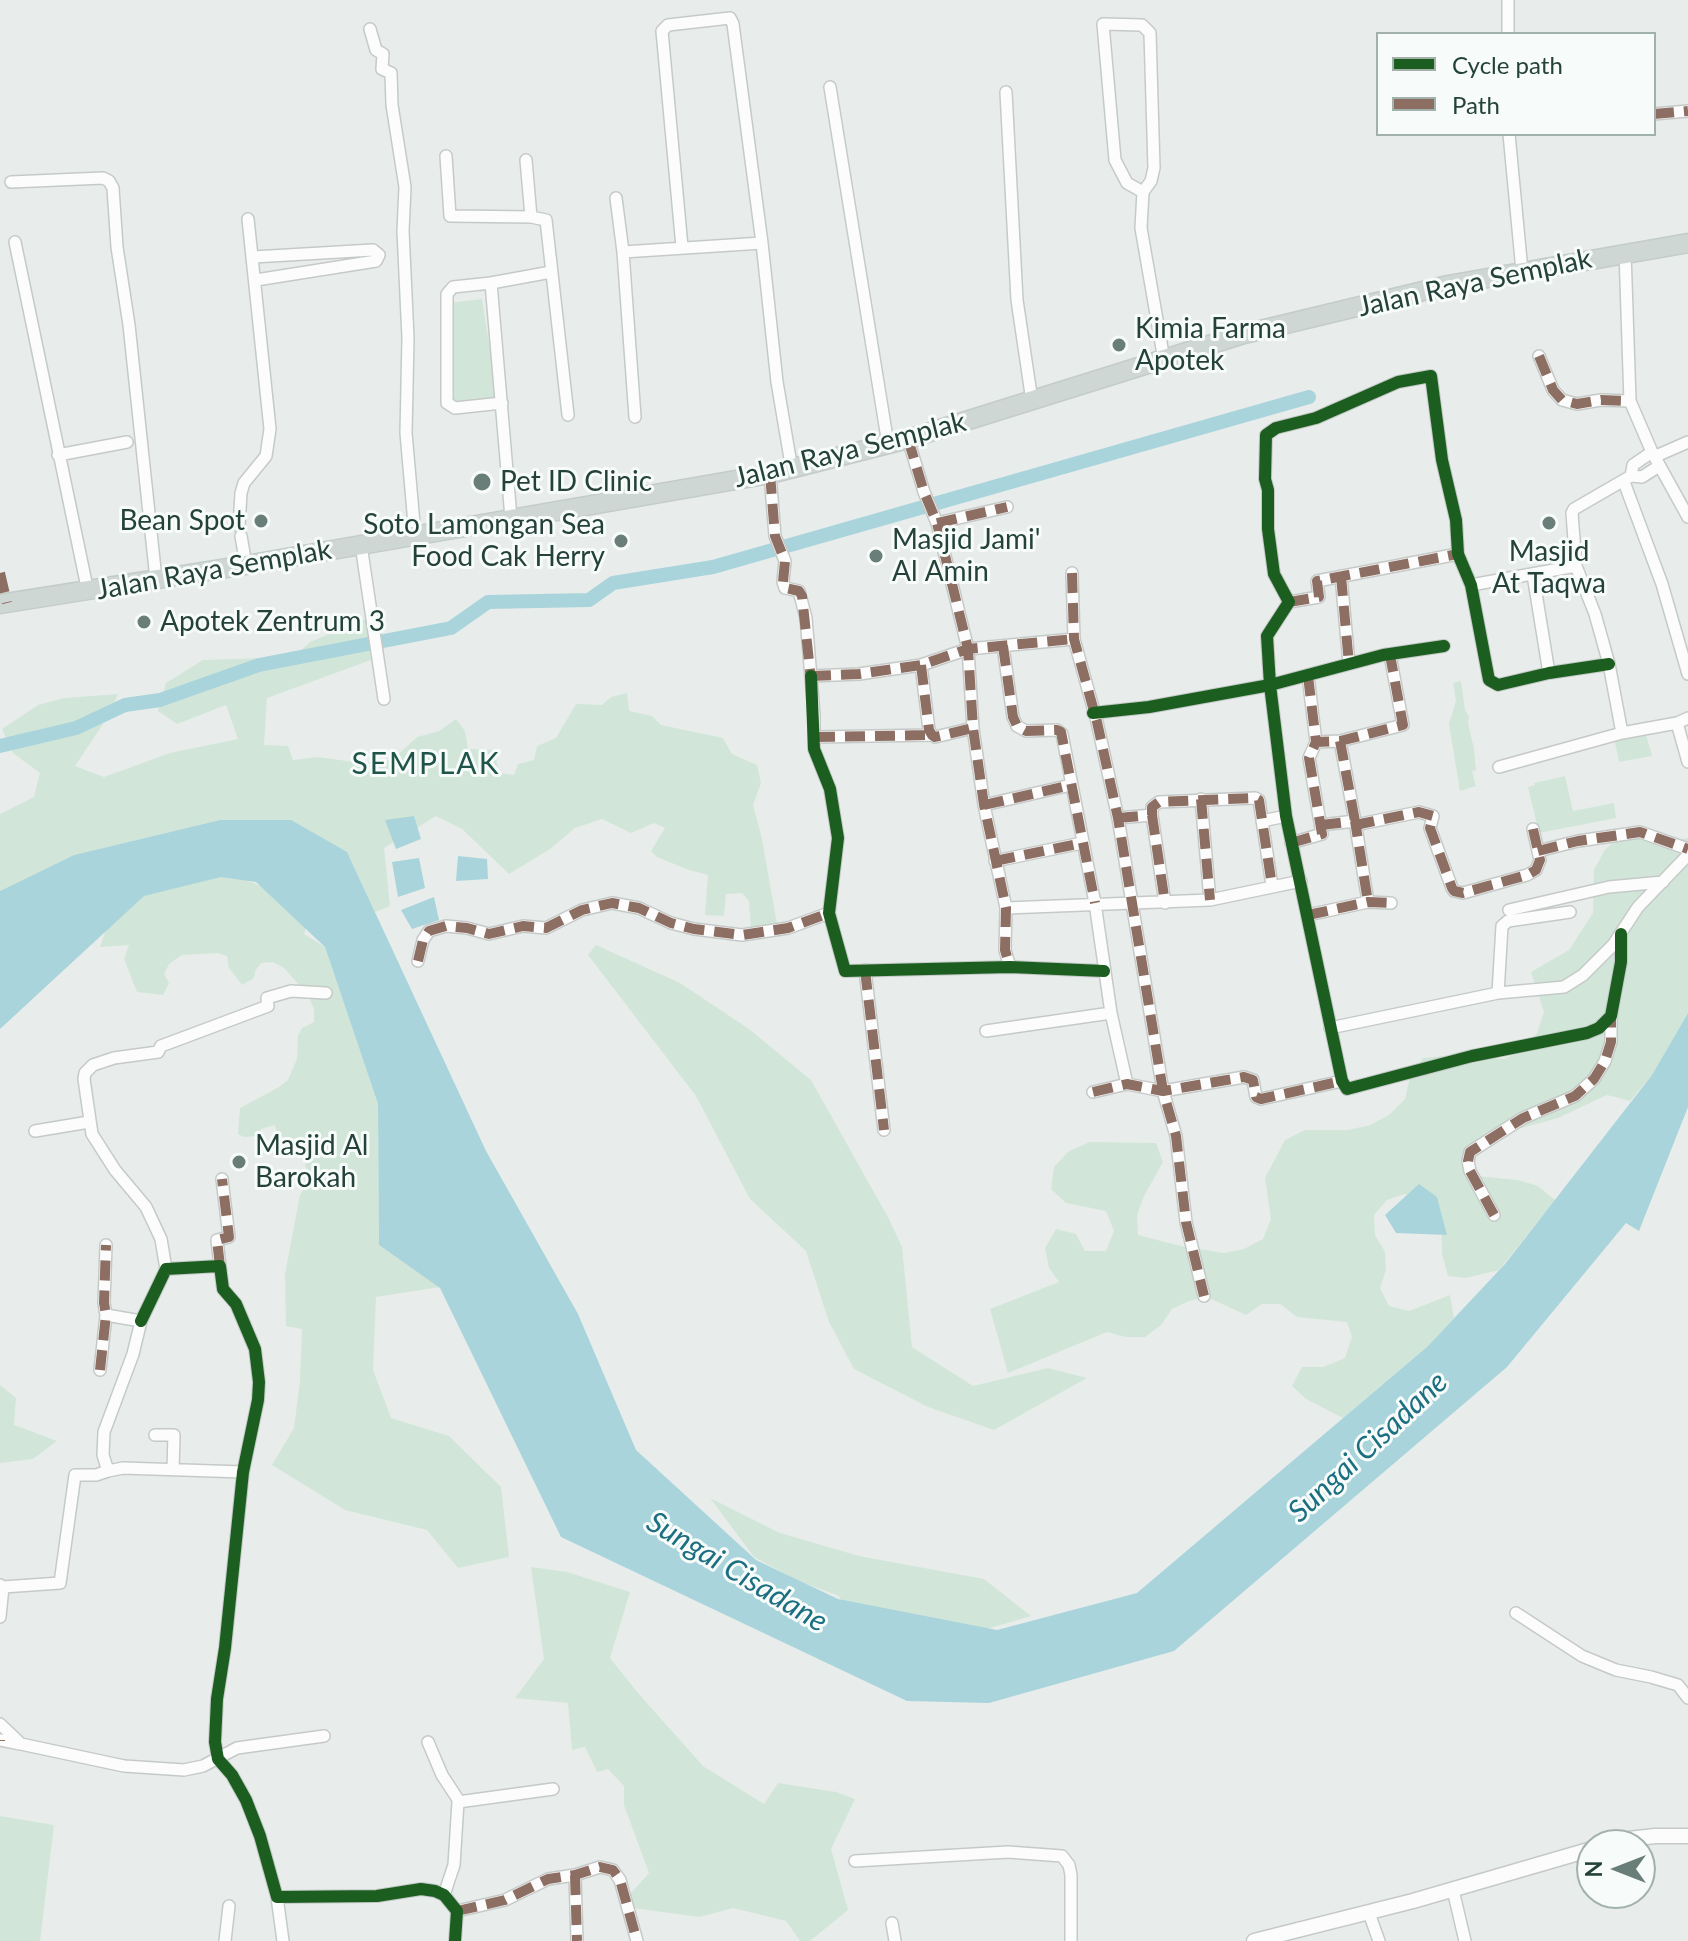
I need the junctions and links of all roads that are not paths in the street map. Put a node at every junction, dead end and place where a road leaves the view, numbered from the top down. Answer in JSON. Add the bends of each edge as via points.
{"nodes":[{"id":1,"x":1508,"y":0,"type":"edge"},
{"id":2,"x":370,"y":29,"type":"dead end"},
{"id":3,"x":1508,"y":32,"type":"edge"},
{"id":4,"x":830,"y":87,"type":"dead end"},
{"id":5,"x":1006,"y":92,"type":"dead end"},
{"id":6,"x":1688,"y":111,"type":"edge"},
{"id":7,"x":1656,"y":114,"type":"edge"},
{"id":8,"x":1509,"y":136,"type":"edge"},
{"id":9,"x":446,"y":156,"type":"dead end"},
{"id":10,"x":526,"y":160,"type":"dead end"},
{"id":11,"x":11,"y":182,"type":"dead end"},
{"id":12,"x":1143,"y":192,"type":"junction"},
{"id":13,"x":616,"y":198,"type":"dead end"},
{"id":14,"x":531,"y":217,"type":"junction"},
{"id":15,"x":248,"y":219,"type":"dead end"},
{"id":16,"x":15,"y":242,"type":"dead end"},
{"id":17,"x":762,"y":243,"type":"junction"},
{"id":18,"x":1688,"y":243,"type":"edge"},
{"id":19,"x":682,"y":247,"type":"junction"},
{"id":20,"x":623,"y":252,"type":"junction"},
{"id":21,"x":1625,"y":252,"type":"junction"},
{"id":22,"x":253,"y":257,"type":"junction"},
{"id":23,"x":1522,"y":271,"type":"junction"},
{"id":24,"x":551,"y":272,"type":"junction"},
{"id":25,"x":256,"y":280,"type":"junction"},
{"id":26,"x":491,"y":283,"type":"junction"},
{"id":27,"x":1539,"y":356,"type":"dead end"},
{"id":28,"x":1164,"y":360,"type":"junction"},
{"id":29,"x":1032,"y":401,"type":"junction"},
{"id":30,"x":1630,"y":401,"type":"junction"},
{"id":31,"x":502,"y":403,"type":"junction"},
{"id":32,"x":568,"y":415,"type":"dead end"},
{"id":33,"x":635,"y":417,"type":"dead end"},
{"id":34,"x":908,"y":439,"type":"junction"},
{"id":35,"x":127,"y":442,"type":"dead end"},
{"id":36,"x":1688,"y":442,"type":"edge"},
{"id":37,"x":888,"y":444,"type":"junction"},
{"id":38,"x":58,"y":455,"type":"junction"},
{"id":39,"x":1656,"y":458,"type":"junction"},
{"id":40,"x":792,"y":470,"type":"junction"},
{"id":41,"x":770,"y":474,"type":"junction"},
{"id":42,"x":1628,"y":479,"type":"junction"},
{"id":43,"x":1688,"y":484,"type":"edge"},
{"id":44,"x":1675,"y":490,"type":"junction"},
{"id":45,"x":1007,"y":507,"type":"dead end"},
{"id":46,"x":1688,"y":517,"type":"edge"},
{"id":47,"x":511,"y":518,"type":"junction"},
{"id":48,"x":936,"y":522,"type":"junction"},
{"id":49,"x":415,"y":535,"type":"junction"},
{"id":50,"x":361,"y":545,"type":"junction"},
{"id":51,"x":1458,"y":554,"type":"junction"},
{"id":52,"x":246,"y":565,"type":"junction"},
{"id":53,"x":1576,"y":566,"type":"junction"},
{"id":54,"x":1072,"y":573,"type":"dead end"},
{"id":55,"x":1533,"y":575,"type":"junction"},
{"id":56,"x":1341,"y":576,"type":"junction"},
{"id":57,"x":156,"y":579,"type":"junction"},
{"id":58,"x":1471,"y":585,"type":"junction"},
{"id":59,"x":88,"y":592,"type":"junction"},
{"id":60,"x":1289,"y":602,"type":"junction"},
{"id":61,"x":0,"y":604,"type":"edge"},
{"id":62,"x":1074,"y":639,"type":"junction"},
{"id":63,"x":1003,"y":646,"type":"junction"},
{"id":64,"x":1444,"y":646,"type":"dead end"},
{"id":65,"x":968,"y":649,"type":"junction"},
{"id":66,"x":1390,"y":655,"type":"junction"},
{"id":67,"x":1349,"y":664,"type":"junction"},
{"id":68,"x":1609,"y":664,"type":"junction"},
{"id":69,"x":921,"y":665,"type":"junction"},
{"id":70,"x":1549,"y":673,"type":"junction"},
{"id":71,"x":1688,"y":674,"type":"edge"},
{"id":72,"x":811,"y":676,"type":"junction"},
{"id":73,"x":1308,"y":676,"type":"junction"},
{"id":74,"x":1270,"y":685,"type":"junction"},
{"id":75,"x":384,"y":699,"type":"dead end"},
{"id":76,"x":1093,"y":713,"type":"junction"},
{"id":77,"x":1682,"y":720,"type":"edge"},
{"id":78,"x":973,"y":728,"type":"junction"},
{"id":79,"x":1622,"y":733,"type":"junction"},
{"id":80,"x":932,"y":735,"type":"junction"},
{"id":81,"x":815,"y":737,"type":"junction"},
{"id":82,"x":1340,"y":741,"type":"junction"},
{"id":83,"x":1316,"y":742,"type":"junction"},
{"id":84,"x":1688,"y":762,"type":"edge"},
{"id":85,"x":1499,"y":767,"type":"dead end"},
{"id":86,"x":1071,"y":785,"type":"junction"},
{"id":87,"x":1201,"y":799,"type":"junction"},
{"id":88,"x":984,"y":805,"type":"junction"},
{"id":89,"x":1152,"y":815,"type":"junction"},
{"id":90,"x":1286,"y":816,"type":"junction"},
{"id":91,"x":1118,"y":818,"type":"junction"},
{"id":92,"x":1262,"y":821,"type":"junction"},
{"id":93,"x":1321,"y":825,"type":"junction"},
{"id":94,"x":1355,"y":825,"type":"junction"},
{"id":95,"x":1533,"y":829,"type":"dead end"},
{"id":96,"x":1082,"y":843,"type":"junction"},
{"id":97,"x":1291,"y":843,"type":"junction"},
{"id":98,"x":1688,"y":849,"type":"edge"},
{"id":99,"x":1538,"y":851,"type":"junction"},
{"id":100,"x":1688,"y":855,"type":"edge"},
{"id":101,"x":995,"y":861,"type":"junction"},
{"id":102,"x":1301,"y":881,"type":"junction"},
{"id":103,"x":1663,"y":882,"type":"junction"},
{"id":104,"x":1272,"y":886,"type":"junction"},
{"id":105,"x":1210,"y":900,"type":"junction"},
{"id":106,"x":1132,"y":901,"type":"junction"},
{"id":107,"x":1368,"y":902,"type":"junction"},
{"id":108,"x":1095,"y":903,"type":"junction"},
{"id":109,"x":1165,"y":903,"type":"junction"},
{"id":110,"x":1391,"y":903,"type":"dead end"},
{"id":111,"x":1006,"y":908,"type":"junction"},
{"id":112,"x":1509,"y":910,"type":"dead end"},
{"id":113,"x":1570,"y":912,"type":"dead end"},
{"id":114,"x":829,"y":913,"type":"junction"},
{"id":115,"x":1308,"y":915,"type":"junction"},
{"id":116,"x":1621,"y":934,"type":"junction"},
{"id":117,"x":418,"y":961,"type":"dead end"},
{"id":118,"x":1010,"y":967,"type":"junction"},
{"id":119,"x":865,"y":970,"type":"junction"},
{"id":120,"x":1104,"y":971,"type":"junction"},
{"id":121,"x":326,"y":993,"type":"dead end"},
{"id":122,"x":1498,"y":993,"type":"junction"},
{"id":123,"x":1111,"y":1013,"type":"junction"},
{"id":124,"x":1611,"y":1016,"type":"junction"},
{"id":125,"x":1330,"y":1028,"type":"junction"},
{"id":126,"x":986,"y":1031,"type":"dead end"},
{"id":127,"x":1342,"y":1081,"type":"junction"},
{"id":128,"x":1127,"y":1084,"type":"junction"},
{"id":129,"x":1163,"y":1091,"type":"junction"},
{"id":130,"x":1093,"y":1092,"type":"dead end"},
{"id":131,"x":89,"y":1122,"type":"junction"},
{"id":132,"x":884,"y":1130,"type":"dead end"},
{"id":133,"x":35,"y":1131,"type":"dead end"},
{"id":134,"x":222,"y":1179,"type":"dead end"},
{"id":135,"x":1494,"y":1215,"type":"dead end"},
{"id":136,"x":106,"y":1245,"type":"dead end"},
{"id":137,"x":220,"y":1266,"type":"junction"},
{"id":138,"x":166,"y":1269,"type":"junction"},
{"id":139,"x":1204,"y":1296,"type":"dead end"},
{"id":140,"x":106,"y":1315,"type":"junction"},
{"id":141,"x":141,"y":1321,"type":"junction"},
{"id":142,"x":100,"y":1370,"type":"dead end"},
{"id":143,"x":155,"y":1435,"type":"dead end"},
{"id":144,"x":173,"y":1469,"type":"junction"},
{"id":145,"x":108,"y":1471,"type":"junction"},
{"id":146,"x":243,"y":1472,"type":"junction"},
{"id":147,"x":2,"y":1586,"type":"edge"},
{"id":148,"x":1516,"y":1613,"type":"dead end"},
{"id":149,"x":0,"y":1617,"type":"edge"},
{"id":150,"x":1688,"y":1698,"type":"edge"},
{"id":151,"x":0,"y":1724,"type":"edge"},
{"id":152,"x":324,"y":1736,"type":"dead end"},
{"id":153,"x":0,"y":1740,"type":"edge"},
{"id":154,"x":428,"y":1742,"type":"dead end"},
{"id":155,"x":21,"y":1744,"type":"junction"},
{"id":156,"x":218,"y":1759,"type":"junction"},
{"id":157,"x":553,"y":1789,"type":"dead end"},
{"id":158,"x":459,"y":1801,"type":"junction"},
{"id":159,"x":1656,"y":1836,"type":"edge"},
{"id":160,"x":1688,"y":1836,"type":"edge"},
{"id":161,"x":1576,"y":1854,"type":"edge"},
{"id":162,"x":855,"y":1861,"type":"dead end"},
{"id":163,"x":575,"y":1875,"type":"junction"},
{"id":164,"x":1453,"y":1890,"type":"junction"},
{"id":165,"x":444,"y":1895,"type":"junction"},
{"id":166,"x":277,"y":1897,"type":"junction"},
{"id":167,"x":229,"y":1906,"type":"dead end"},
{"id":168,"x":457,"y":1911,"type":"junction"},
{"id":169,"x":1369,"y":1913,"type":"junction"},
{"id":170,"x":892,"y":1923,"type":"dead end"},
{"id":171,"x":1274,"y":1938,"type":"edge"},
{"id":172,"x":225,"y":1941,"type":"edge"},
{"id":173,"x":283,"y":1941,"type":"edge"},
{"id":174,"x":455,"y":1941,"type":"edge"},
{"id":175,"x":577,"y":1941,"type":"edge"},
{"id":176,"x":637,"y":1941,"type":"edge"},
{"id":177,"x":895,"y":1941,"type":"edge"},
{"id":178,"x":1071,"y":1941,"type":"edge"},
{"id":179,"x":1254,"y":1941,"type":"edge"},
{"id":180,"x":1379,"y":1941,"type":"edge"},
{"id":181,"x":1465,"y":1941,"type":"edge"}],
"edges":[{"from":1,"to":3,"type":"street"},
{"from":2,"to":49,"type":"street","via":[[376,50],[383,54],[382,69],[391,73],[405,187],[406,433]]},
{"from":4,"to":37,"type":"street"},
{"from":5,"to":29,"type":"street","via":[[1017,300]]},
{"from":6,"to":7,"type":"street"},
{"from":8,"to":23,"type":"street"},
{"from":9,"to":14,"type":"street","via":[[444,216]]},
{"from":10,"to":14,"type":"street"},
{"from":11,"to":57,"type":"street","via":[[103,178],[113,188]]},
{"from":12,"to":12,"type":"street","via":[[1127,183],[1115,160],[1103,24],[1142,25],[1150,33],[1154,168]]},
{"from":12,"to":28,"type":"street","via":[[1141,228]]},
{"from":13,"to":20,"type":"street"},
{"from":14,"to":24,"type":"street","via":[[546,220]]},
{"from":15,"to":22,"type":"street"},
{"from":16,"to":38,"type":"street"},
{"from":17,"to":19,"type":"street"},
{"from":17,"to":19,"type":"street","via":[[733,24],[724,17],[668,25],[662,31]]},
{"from":17,"to":40,"type":"street"},
{"from":18,"to":21,"type":"main road","name":"Jalan Raya Semplak"},
{"from":19,"to":20,"type":"street"},
{"from":20,"to":33,"type":"street"},
{"from":21,"to":23,"type":"main road","name":"Jalan Raya Semplak"},
{"from":21,"to":30,"type":"street"},
{"from":22,"to":25,"type":"street"},
{"from":22,"to":25,"type":"street","via":[[373,250],[379,255],[376,261]]},
{"from":23,"to":28,"type":"main road","name":"Jalan Raya Semplak","via":[[1244,334]]},
{"from":24,"to":26,"type":"street"},
{"from":24,"to":32,"type":"street"},
{"from":25,"to":52,"type":"street","via":[[270,429],[266,456],[241,493]]},
{"from":26,"to":31,"type":"street"},
{"from":26,"to":31,"type":"street","via":[[453,287],[447,294],[447,403],[455,408]]},
{"from":27,"to":30,"type":"street","via":[[1562,400]]},
{"from":28,"to":29,"type":"main road","name":"Jalan Raya Semplak"},
{"from":29,"to":34,"type":"main road","name":"Jalan Raya Semplak"},
{"from":30,"to":39,"type":"street"},
{"from":31,"to":47,"type":"street"},
{"from":34,"to":37,"type":"main road","name":"Jalan Raya Semplak"},
{"from":34,"to":48,"type":"street"},
{"from":35,"to":38,"type":"street"},
{"from":36,"to":39,"type":"street"},
{"from":37,"to":40,"type":"main road","name":"Jalan Raya Semplak"},
{"from":38,"to":59,"type":"street"},
{"from":39,"to":42,"type":"street","via":[[1642,477]]},
{"from":39,"to":44,"type":"street"},
{"from":40,"to":41,"type":"main road","name":"Jalan Raya Semplak"},
{"from":41,"to":47,"type":"main road","name":"Jalan Raya Semplak"},
{"from":41,"to":72,"type":"street","via":[[775,536],[785,561],[783,582],[802,596]]},
{"from":42,"to":53,"type":"street","via":[[1574,509]]},
{"from":42,"to":71,"type":"street"},
{"from":43,"to":44,"type":"street"},
{"from":44,"to":46,"type":"street"},
{"from":45,"to":48,"type":"street"},
{"from":47,"to":49,"type":"main road","name":"Jalan Raya Semplak"},
{"from":48,"to":65,"type":"street"},
{"from":49,"to":50,"type":"main road","name":"Jalan Raya Semplak"},
{"from":50,"to":52,"type":"main road","name":"Jalan Raya Semplak"},
{"from":50,"to":75,"type":"street"},
{"from":51,"to":56,"type":"street"},
{"from":51,"to":58,"type":"street"},
{"from":51,"to":60,"type":"street","via":[[1431,376],[1398,382],[1266,435],[1272,565]]},
{"from":52,"to":57,"type":"main road","name":"Jalan Raya Semplak"},
{"from":53,"to":55,"type":"street"},
{"from":53,"to":68,"type":"street"},
{"from":54,"to":62,"type":"street"},
{"from":55,"to":58,"type":"street"},
{"from":55,"to":70,"type":"street"},
{"from":56,"to":60,"type":"street","via":[[1317,581],[1319,597]]},
{"from":56,"to":67,"type":"street"},
{"from":57,"to":59,"type":"main road","name":"Jalan Raya Semplak"},
{"from":58,"to":70,"type":"street","via":[[1489,680],[1498,685]]},
{"from":59,"to":61,"type":"main road","name":"Jalan Raya Semplak"},
{"from":60,"to":74,"type":"street","via":[[1267,636]]},
{"from":62,"to":63,"type":"street"},
{"from":62,"to":76,"type":"street"},
{"from":63,"to":65,"type":"street"},
{"from":63,"to":86,"type":"street","via":[[1015,722],[1026,731],[1061,732]]},
{"from":64,"to":66,"type":"street"},
{"from":65,"to":69,"type":"street"},
{"from":65,"to":78,"type":"street"},
{"from":66,"to":67,"type":"street"},
{"from":66,"to":82,"type":"street","via":[[1403,725]]},
{"from":67,"to":73,"type":"street"},
{"from":68,"to":70,"type":"street"},
{"from":68,"to":79,"type":"street"},
{"from":69,"to":72,"type":"street"},
{"from":69,"to":80,"type":"street"},
{"from":72,"to":81,"type":"street"},
{"from":73,"to":74,"type":"street"},
{"from":73,"to":83,"type":"street"},
{"from":74,"to":76,"type":"street"},
{"from":74,"to":90,"type":"street"},
{"from":76,"to":91,"type":"street"},
{"from":77,"to":79,"type":"street"},
{"from":77,"to":84,"type":"street"},
{"from":78,"to":80,"type":"street"},
{"from":78,"to":88,"type":"street"},
{"from":79,"to":85,"type":"street"},
{"from":80,"to":81,"type":"street"},
{"from":81,"to":114,"type":"street","via":[[838,838]]},
{"from":82,"to":83,"type":"street"},
{"from":82,"to":94,"type":"street"},
{"from":83,"to":93,"type":"street","via":[[1309,758]]},
{"from":86,"to":88,"type":"street"},
{"from":86,"to":96,"type":"street"},
{"from":87,"to":89,"type":"street","via":[[1159,802]]},
{"from":87,"to":92,"type":"street","via":[[1255,798]]},
{"from":87,"to":105,"type":"street"},
{"from":88,"to":101,"type":"street"},
{"from":89,"to":91,"type":"street"},
{"from":89,"to":109,"type":"street"},
{"from":90,"to":92,"type":"street"},
{"from":90,"to":97,"type":"street"},
{"from":91,"to":106,"type":"street"},
{"from":92,"to":104,"type":"street"},
{"from":93,"to":94,"type":"street"},
{"from":93,"to":97,"type":"street","via":[[1322,834]]},
{"from":94,"to":99,"type":"street","via":[[1419,812],[1433,816],[1430,828],[1457,893],[1527,875],[1538,866]]},
{"from":94,"to":107,"type":"street"},
{"from":95,"to":99,"type":"street"},
{"from":96,"to":101,"type":"street"},
{"from":96,"to":108,"type":"street"},
{"from":97,"to":102,"type":"street"},
{"from":98,"to":99,"type":"street","via":[[1640,832]]},
{"from":100,"to":103,"type":"street"},
{"from":101,"to":111,"type":"street"},
{"from":102,"to":104,"type":"street"},
{"from":102,"to":115,"type":"street"},
{"from":103,"to":112,"type":"street","via":[[1609,887]]},
{"from":103,"to":116,"type":"street"},
{"from":104,"to":105,"type":"street"},
{"from":105,"to":109,"type":"street"},
{"from":106,"to":108,"type":"street"},
{"from":106,"to":109,"type":"street"},
{"from":106,"to":129,"type":"street"},
{"from":107,"to":110,"type":"street"},
{"from":107,"to":115,"type":"street"},
{"from":108,"to":111,"type":"street"},
{"from":108,"to":120,"type":"street"},
{"from":111,"to":118,"type":"street"},
{"from":113,"to":122,"type":"street","via":[[1502,926]]},
{"from":114,"to":117,"type":"street","via":[[788,928],[742,935],[682,926],[612,903],[582,910],[546,928],[523,926],[489,934],[446,926],[429,931]]},
{"from":114,"to":119,"type":"street","via":[[845,971]]},
{"from":115,"to":125,"type":"street"},
{"from":116,"to":122,"type":"street","via":[[1583,975],[1564,987]]},
{"from":116,"to":124,"type":"street"},
{"from":118,"to":119,"type":"street"},
{"from":118,"to":120,"type":"street"},
{"from":119,"to":132,"type":"street"},
{"from":120,"to":123,"type":"street"},
{"from":121,"to":131,"type":"street","via":[[291,991],[267,998],[268,1006],[161,1046],[158,1052],[93,1065],[84,1079]]},
{"from":122,"to":125,"type":"street"},
{"from":123,"to":126,"type":"street"},
{"from":123,"to":128,"type":"street"},
{"from":124,"to":127,"type":"street","via":[[1587,1033],[1472,1056],[1352,1090]]},
{"from":124,"to":135,"type":"street","via":[[1611,1042],[1594,1079],[1575,1096],[1523,1118],[1470,1152],[1470,1171]]},
{"from":125,"to":127,"type":"street"},
{"from":127,"to":129,"type":"street","via":[[1261,1099],[1253,1080],[1244,1077]]},
{"from":128,"to":129,"type":"street"},
{"from":128,"to":130,"type":"street"},
{"from":129,"to":139,"type":"street"},
{"from":131,"to":133,"type":"street"},
{"from":131,"to":138,"type":"street","via":[[115,1170],[146,1207],[161,1239]]},
{"from":134,"to":137,"type":"street","via":[[229,1237],[217,1240]]},
{"from":136,"to":140,"type":"street"},
{"from":137,"to":138,"type":"street"},
{"from":137,"to":146,"type":"street","via":[[223,1289],[236,1304],[258,1364],[258,1400]]},
{"from":138,"to":141,"type":"street"},
{"from":140,"to":141,"type":"street"},
{"from":140,"to":142,"type":"street"},
{"from":141,"to":145,"type":"street","via":[[104,1432]]},
{"from":143,"to":144,"type":"street","via":[[174,1435]]},
{"from":144,"to":145,"type":"street"},
{"from":144,"to":146,"type":"street"},
{"from":145,"to":147,"type":"street","via":[[75,1475],[60,1583]]},
{"from":146,"to":156,"type":"street","via":[[217,1699]]},
{"from":147,"to":149,"type":"street"},
{"from":148,"to":150,"type":"street","via":[[1582,1656],[1678,1685]]},
{"from":151,"to":155,"type":"street"},
{"from":152,"to":156,"type":"street","via":[[237,1748]]},
{"from":153,"to":155,"type":"street"},
{"from":154,"to":158,"type":"street"},
{"from":155,"to":156,"type":"street","via":[[151,1768],[184,1770]]},
{"from":156,"to":166,"type":"street","via":[[246,1800]]},
{"from":157,"to":158,"type":"street"},
{"from":158,"to":165,"type":"street","via":[[454,1865]]},
{"from":159,"to":160,"type":"street"},
{"from":161,"to":164,"type":"street"},
{"from":162,"to":178,"type":"street","via":[[1008,1852],[1062,1856],[1071,1875]]},
{"from":163,"to":168,"type":"street","via":[[548,1879],[505,1900]]},
{"from":163,"to":175,"type":"street"},
{"from":163,"to":176,"type":"street","via":[[600,1867],[613,1870]]},
{"from":164,"to":169,"type":"street"},
{"from":164,"to":181,"type":"street"},
{"from":165,"to":166,"type":"street","via":[[421,1889],[377,1896]]},
{"from":165,"to":168,"type":"street"},
{"from":166,"to":173,"type":"street"},
{"from":167,"to":172,"type":"street"},
{"from":168,"to":174,"type":"street"},
{"from":169,"to":171,"type":"street"},
{"from":169,"to":180,"type":"street"},
{"from":170,"to":177,"type":"street"},
{"from":171,"to":179,"type":"street"}]}
